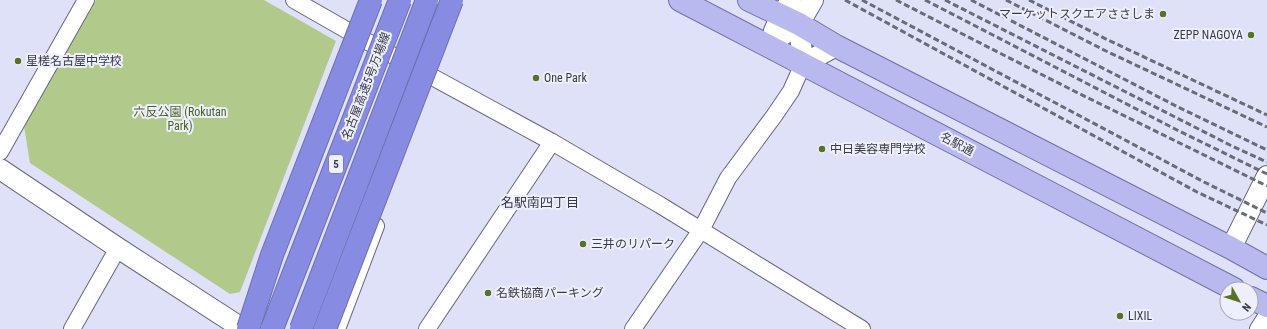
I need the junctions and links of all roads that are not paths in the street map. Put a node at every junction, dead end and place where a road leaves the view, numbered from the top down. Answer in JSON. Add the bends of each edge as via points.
{"nodes":[{"id":1,"x":86,"y":0,"type":"edge"},
{"id":2,"x":294,"y":0,"type":"edge"},
{"id":3,"x":371,"y":0,"type":"edge"},
{"id":4,"x":400,"y":0,"type":"edge"},
{"id":5,"x":427,"y":0,"type":"edge"},
{"id":6,"x":452,"y":0,"type":"edge"},
{"id":7,"x":462,"y":0,"type":"edge"},
{"id":8,"x":680,"y":0,"type":"edge"},
{"id":9,"x":749,"y":0,"type":"edge"},
{"id":10,"x":813,"y":0,"type":"edge"},
{"id":11,"x":790,"y":13,"type":"edge"},
{"id":12,"x":357,"y":36,"type":"junction"},
{"id":13,"x":768,"y":46,"type":"junction"},
{"id":14,"x":836,"y":46,"type":"junction"},
{"id":15,"x":803,"y":64,"type":"junction"},
{"id":16,"x":432,"y":78,"type":"junction"},
{"id":17,"x":552,"y":142,"type":"junction"},
{"id":18,"x":0,"y":152,"type":"edge"},
{"id":19,"x":0,"y":169,"type":"edge"},
{"id":20,"x":1267,"y":176,"type":"edge"},
{"id":21,"x":701,"y":230,"type":"junction"},
{"id":22,"x":118,"y":248,"type":"junction"},
{"id":23,"x":1231,"y":248,"type":"junction"},
{"id":24,"x":1267,"y":268,"type":"edge"},
{"id":25,"x":1219,"y":281,"type":"edge"},
{"id":26,"x":1267,"y":315,"type":"edge"},
{"id":27,"x":856,"y":327,"type":"edge"},
{"id":28,"x":72,"y":329,"type":"edge"},
{"id":29,"x":246,"y":329,"type":"edge"},
{"id":30,"x":272,"y":329,"type":"edge"},
{"id":31,"x":301,"y":329,"type":"edge"},
{"id":32,"x":325,"y":329,"type":"edge"},
{"id":33,"x":338,"y":329,"type":"edge"},
{"id":34,"x":427,"y":329,"type":"edge"},
{"id":35,"x":633,"y":329,"type":"edge"},
{"id":36,"x":1258,"y":329,"type":"edge"}],
"edges":[{"from":1,"to":18,"type":"street"},
{"from":2,"to":12,"type":"street"},
{"from":3,"to":12,"type":"street"},
{"from":3,"to":29,"type":"highway","bridge":true},
{"from":4,"to":30,"type":"highway","name":"名古屋高速5号万場線","number":"5","bridge":true},
{"from":5,"to":31,"type":"highway","number":"5","bridge":true},
{"from":6,"to":32,"type":"highway","bridge":true},
{"from":7,"to":16,"type":"street"},
{"from":8,"to":13,"type":"main road","name":"名駅通"},
{"from":9,"to":11,"type":"main road"},
{"from":10,"to":11,"type":"street"},
{"from":11,"to":13,"type":"street"},
{"from":11,"to":14,"type":"main road"},
{"from":11,"to":15,"type":"street"},
{"from":12,"to":16,"type":"street"},
{"from":12,"to":29,"type":"street"},
{"from":13,"to":15,"type":"main road","name":"名駅通"},
{"from":14,"to":15,"type":"street"},
{"from":14,"to":23,"type":"main road"},
{"from":15,"to":21,"type":"street","via":[[791,91],[728,178]]},
{"from":15,"to":25,"type":"main road","name":"名駅通"},
{"from":16,"to":17,"type":"street"},
{"from":16,"to":33,"type":"street"},
{"from":17,"to":21,"type":"street"},
{"from":17,"to":34,"type":"street"},
{"from":19,"to":22,"type":"street"},
{"from":20,"to":23,"type":"street"},
{"from":21,"to":27,"type":"street"},
{"from":21,"to":35,"type":"street"},
{"from":22,"to":28,"type":"street"},
{"from":22,"to":29,"type":"street"},
{"from":23,"to":24,"type":"main road"},
{"from":26,"to":36,"type":"street"}]}
